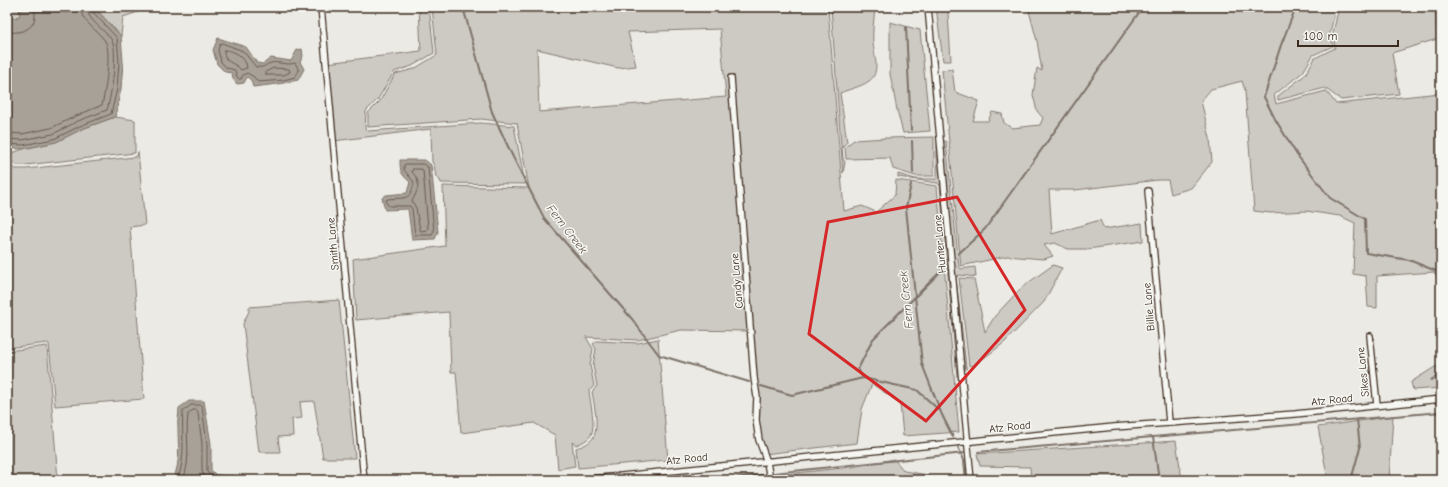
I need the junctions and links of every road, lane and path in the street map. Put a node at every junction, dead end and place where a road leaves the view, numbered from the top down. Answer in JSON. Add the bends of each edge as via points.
{"nodes":[{"id":1,"x":321,"y":7,"type":"edge"},
{"id":2,"x":928,"y":7,"type":"edge"},
{"id":3,"x":731,"y":78,"type":"dead end"},
{"id":4,"x":1148,"y":191,"type":"dead end"},
{"id":5,"x":1370,"y":336,"type":"dead end"},
{"id":6,"x":1441,"y":399,"type":"edge"},
{"id":7,"x":1377,"y":406,"type":"junction"},
{"id":8,"x":1169,"y":422,"type":"junction"},
{"id":9,"x":968,"y":441,"type":"junction"},
{"id":10,"x":767,"y":462,"type":"junction"},
{"id":11,"x":364,"y":480,"type":"edge"},
{"id":12,"x":581,"y":480,"type":"edge"},
{"id":13,"x":770,"y":480,"type":"edge"},
{"id":14,"x":971,"y":480,"type":"edge"}],
"edges":[{"from":1,"to":11,"type":"street","name":"Smith Lane"},
{"from":2,"to":9,"type":"street","name":"Hunter Lane"},
{"from":3,"to":10,"type":"street","name":"Candy Lane","via":[[757,397],[756,420],[759,440]]},
{"from":4,"to":8,"type":"street","name":"Billie Lane"},
{"from":5,"to":7,"type":"street","name":"Sikes Lane"},
{"from":6,"to":7,"type":"street","name":"Atz Road"},
{"from":7,"to":8,"type":"street","name":"Atz Road"},
{"from":8,"to":9,"type":"street","name":"Atz Road"},
{"from":9,"to":10,"type":"street","name":"Atz Road"},
{"from":9,"to":14,"type":"street","name":"Hunter Lane"},
{"from":10,"to":12,"type":"street","name":"Atz Road"},
{"from":10,"to":13,"type":"street","name":"Candy Lane"}]}
